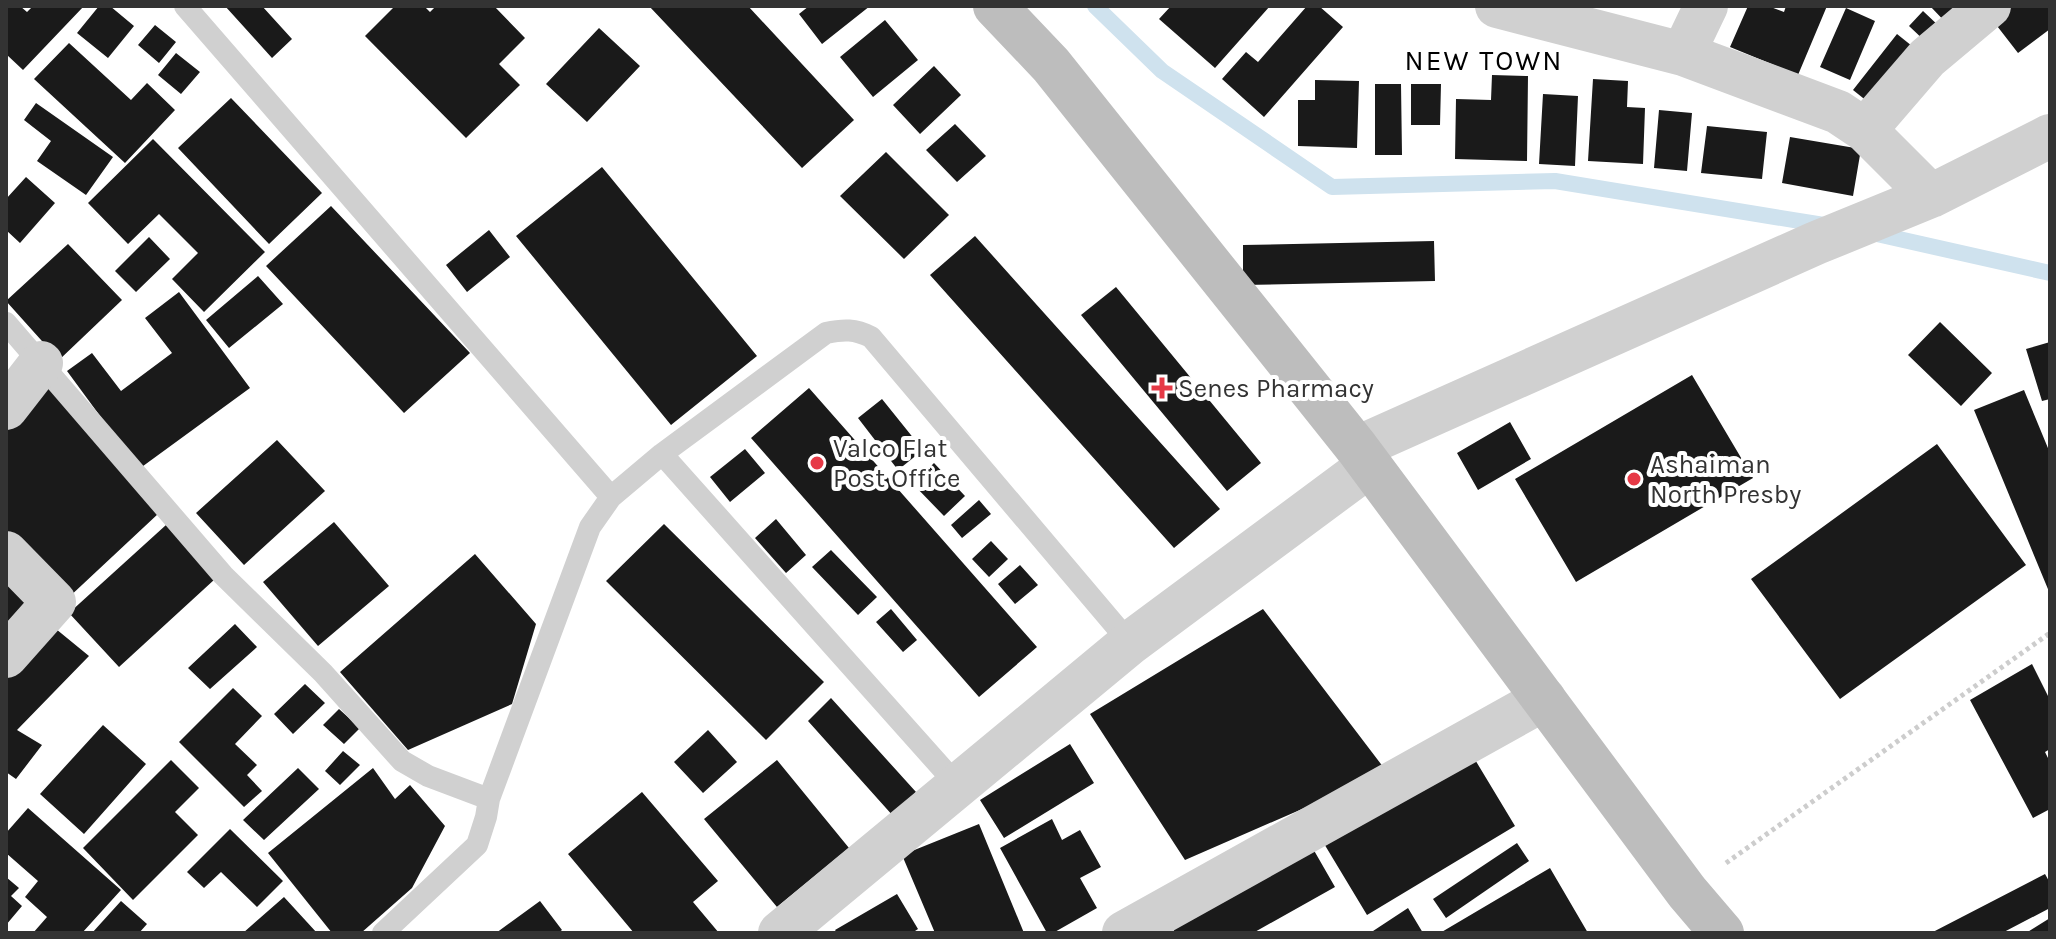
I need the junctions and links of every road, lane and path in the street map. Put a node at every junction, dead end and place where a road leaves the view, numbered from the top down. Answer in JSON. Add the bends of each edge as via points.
{"nodes":[{"id":1,"x":185,"y":6,"type":"edge"},
{"id":2,"x":995,"y":6,"type":"edge"},
{"id":3,"x":1497,"y":6,"type":"edge"},
{"id":4,"x":1706,"y":6,"type":"edge"},
{"id":5,"x":1989,"y":6,"type":"edge"},
{"id":6,"x":1683,"y":54,"type":"junction"},
{"id":7,"x":1865,"y":130,"type":"junction"},
{"id":8,"x":2050,"y":136,"type":"edge"},
{"id":9,"x":1916,"y":202,"type":"junction"},
{"id":10,"x":6,"y":323,"type":"edge"},
{"id":11,"x":41,"y":363,"type":"junction"},
{"id":12,"x":6,"y":408,"type":"edge"},
{"id":13,"x":662,"y":454,"type":"junction"},
{"id":14,"x":1364,"y":456,"type":"junction"},
{"id":15,"x":611,"y":497,"type":"junction"},
{"id":16,"x":6,"y":553,"type":"edge"},
{"id":17,"x":2050,"y":633,"type":"edge"},
{"id":18,"x":1130,"y":643,"type":"junction"},
{"id":19,"x":6,"y":656,"type":"edge"},
{"id":20,"x":1544,"y":699,"type":"junction"},
{"id":21,"x":958,"y":786,"type":"junction"},
{"id":22,"x":489,"y":799,"type":"junction"},
{"id":23,"x":1687,"y":892,"type":"junction"},
{"id":24,"x":383,"y":933,"type":"edge"},
{"id":25,"x":780,"y":933,"type":"edge"},
{"id":26,"x":1124,"y":933,"type":"edge"},
{"id":27,"x":1722,"y":933,"type":"edge"}],
"edges":[{"from":1,"to":15,"type":"lane"},
{"from":2,"to":14,"type":"main road","via":[[1051,65]]},
{"from":3,"to":6,"type":"street"},
{"from":4,"to":6,"type":"street"},
{"from":5,"to":7,"type":"street","via":[[1927,58]]},
{"from":6,"to":7,"type":"street","via":[[1838,112]]},
{"from":7,"to":9,"type":"street"},
{"from":8,"to":9,"type":"street"},
{"from":9,"to":14,"type":"street","via":[[1816,243]]},
{"from":10,"to":11,"type":"lane"},
{"from":11,"to":12,"type":"street"},
{"from":11,"to":22,"type":"lane","via":[[223,575],[323,673],[402,761]]},
{"from":13,"to":15,"type":"lane"},
{"from":13,"to":18,"type":"lane","via":[[826,333],[858,331],[871,337]]},
{"from":13,"to":21,"type":"lane"},
{"from":14,"to":18,"type":"street"},
{"from":14,"to":20,"type":"main road"},
{"from":15,"to":22,"type":"lane","via":[[590,527]]},
{"from":16,"to":19,"type":"street","via":[[54,602]]},
{"from":17,"to":23,"type":"path"},
{"from":18,"to":21,"type":"street"},
{"from":20,"to":23,"type":"main road"},
{"from":20,"to":26,"type":"street"},
{"from":21,"to":25,"type":"street"},
{"from":22,"to":24,"type":"lane","via":[[477,845]]},
{"from":23,"to":27,"type":"main road"}]}
